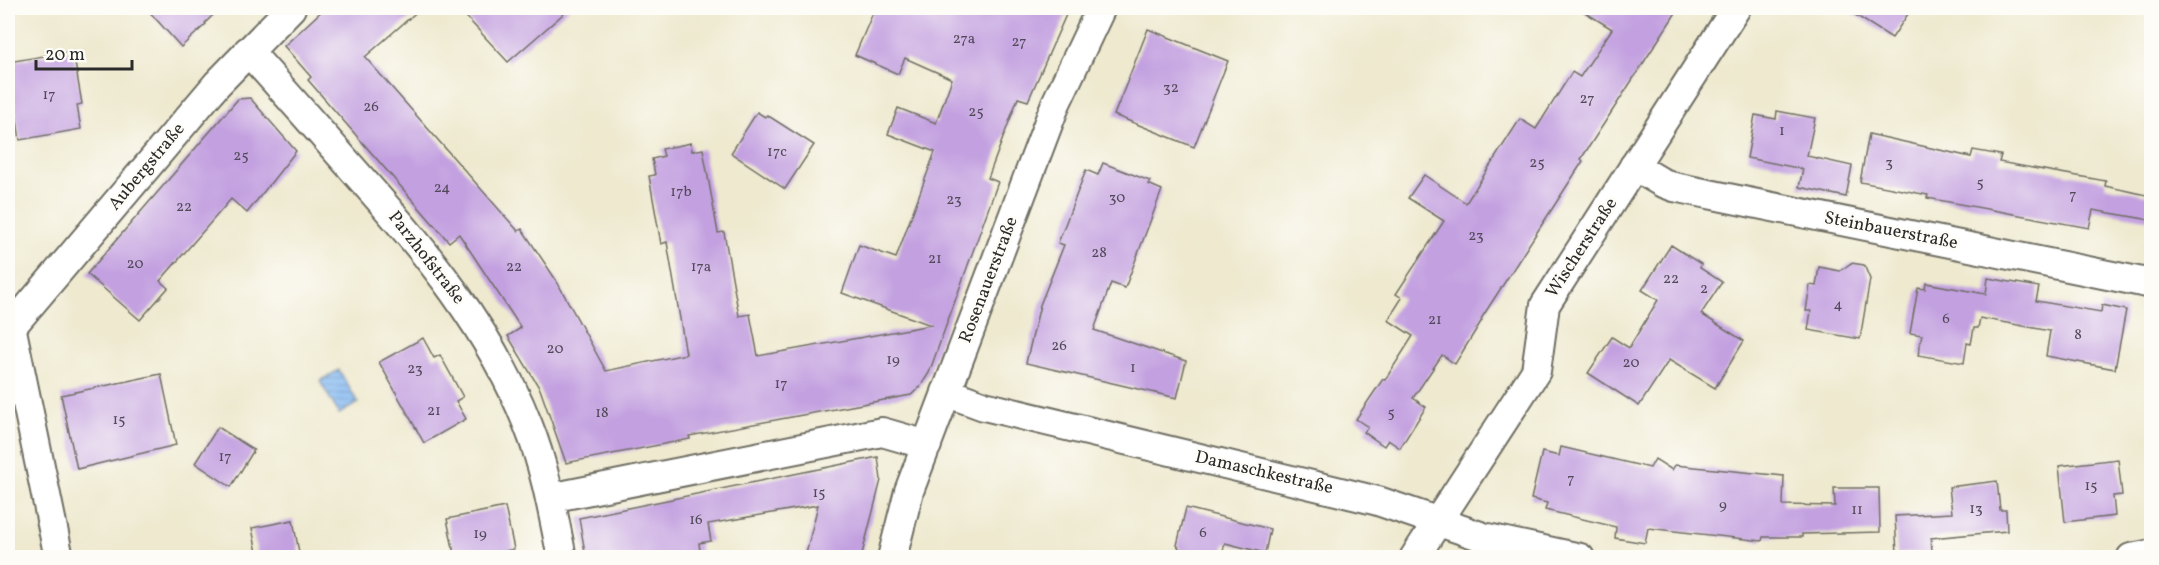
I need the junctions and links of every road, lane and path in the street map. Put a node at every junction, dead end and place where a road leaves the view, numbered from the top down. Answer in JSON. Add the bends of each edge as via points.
{"nodes":[{"id":1,"x":291,"y":8,"type":"edge"},
{"id":2,"x":1101,"y":8,"type":"edge"},
{"id":3,"x":1736,"y":8,"type":"edge"},
{"id":4,"x":248,"y":51,"type":"junction"},
{"id":5,"x":1634,"y":166,"type":"junction"},
{"id":6,"x":2151,"y":284,"type":"edge"},
{"id":7,"x":9,"y":322,"type":"edge"},
{"id":8,"x":946,"y":392,"type":"junction"},
{"id":9,"x":927,"y":445,"type":"junction"},
{"id":10,"x":550,"y":498,"type":"junction"},
{"id":11,"x":1437,"y":521,"type":"junction"},
{"id":12,"x":2151,"y":554,"type":"edge"},
{"id":13,"x":59,"y":558,"type":"edge"},
{"id":14,"x":562,"y":558,"type":"edge"},
{"id":15,"x":892,"y":558,"type":"edge"},
{"id":16,"x":1414,"y":558,"type":"edge"},
{"id":17,"x":1580,"y":558,"type":"edge"},
{"id":18,"x":2131,"y":558,"type":"edge"}],
"edges":[{"from":1,"to":4,"type":"street","name":"Aubergstraße"},
{"from":2,"to":8,"type":"street","name":"Rosenauerstraße","via":[[1056,103]]},
{"from":3,"to":5,"type":"street","name":"Wischerstraße"},
{"from":4,"to":7,"type":"street","name":"Aubergstraße"},
{"from":4,"to":10,"type":"street","name":"Parzhofstraße","via":[[414,238],[455,290],[509,381],[529,426]]},
{"from":5,"to":6,"type":"street","name":"Steinbauerstraße","via":[[1674,187]]},
{"from":5,"to":11,"type":"street","name":"Wischerstraße","via":[[1545,305],[1536,371]]},
{"from":7,"to":13,"type":"street"},
{"from":8,"to":9,"type":"street","name":"Rosenauerstraße"},
{"from":8,"to":11,"type":"street","name":"Damaschkestraße","via":[[984,406],[1378,501]]},
{"from":9,"to":10,"type":"street","via":[[882,432]]},
{"from":9,"to":15,"type":"street","name":"Rosenauerstraße","via":[[909,491]]},
{"from":10,"to":14,"type":"street","name":"Parzhofstraße"},
{"from":11,"to":16,"type":"street","name":"Wischerstraße"},
{"from":11,"to":17,"type":"street","name":"Damaschkestraße","via":[[1483,537]]},
{"from":12,"to":18,"type":"street"}]}
